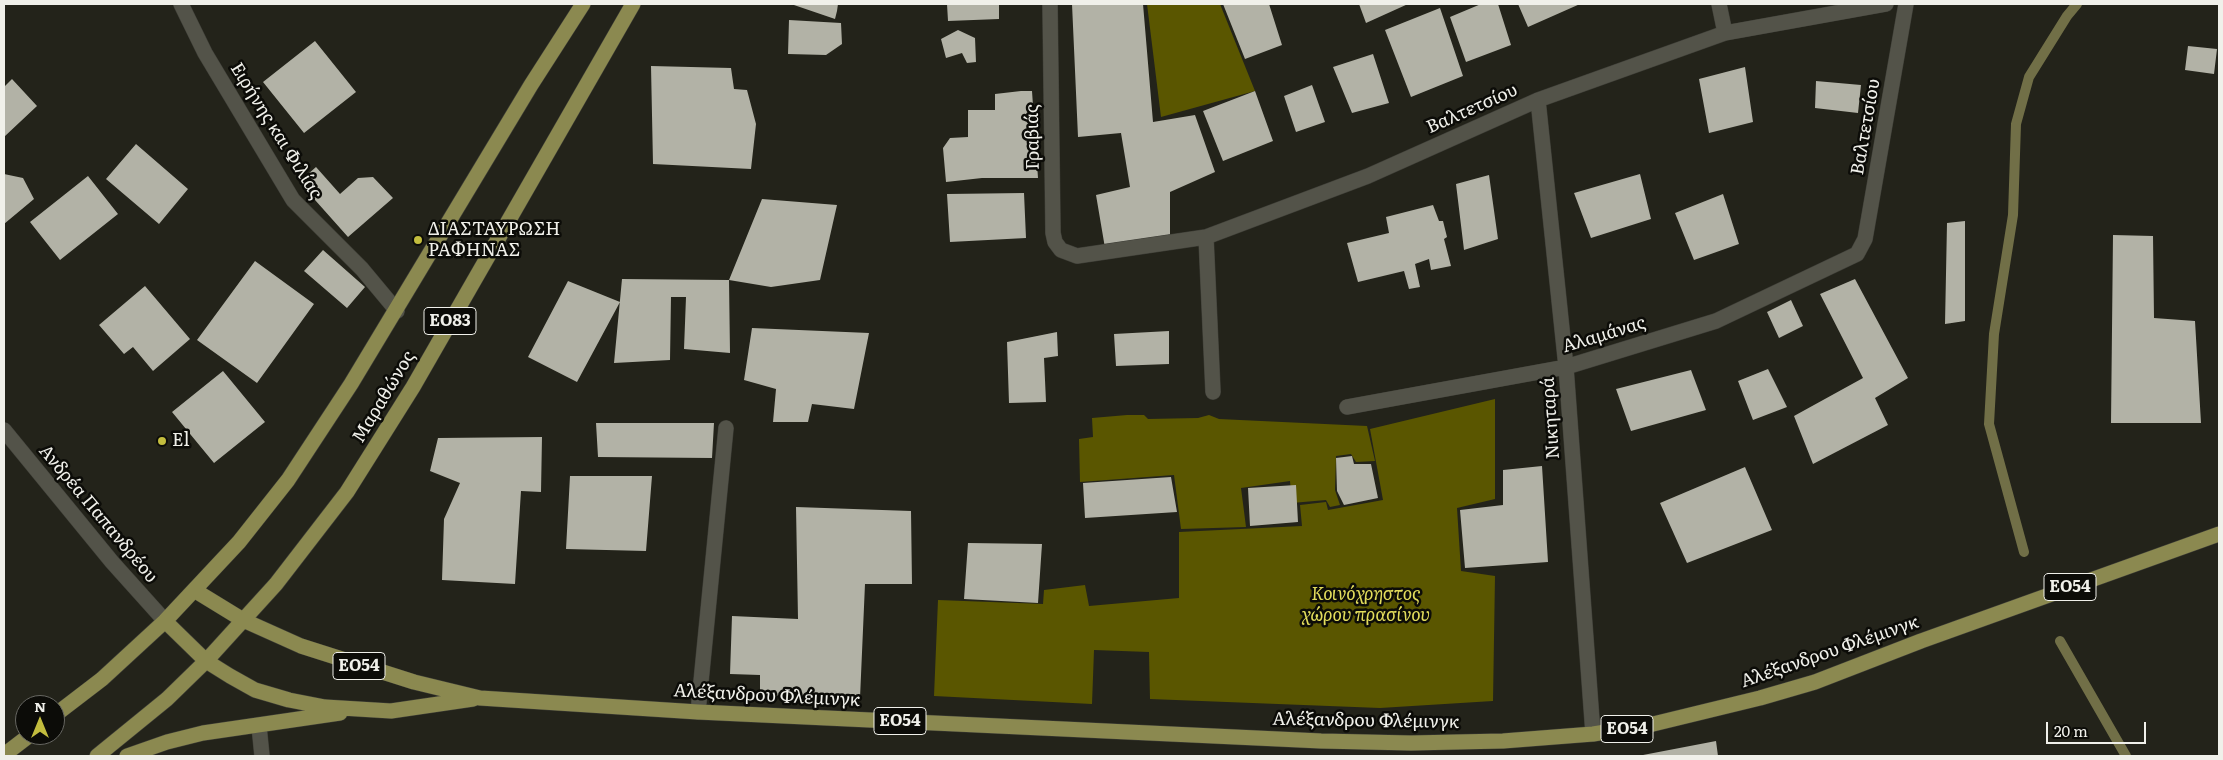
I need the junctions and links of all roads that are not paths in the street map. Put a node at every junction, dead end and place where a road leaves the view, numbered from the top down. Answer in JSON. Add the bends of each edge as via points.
{"nodes":[{"id":1,"x":181,"y":4,"type":"edge"},
{"id":2,"x":583,"y":4,"type":"edge"},
{"id":3,"x":633,"y":4,"type":"edge"},
{"id":4,"x":1050,"y":4,"type":"edge"},
{"id":5,"x":1719,"y":4,"type":"edge"},
{"id":6,"x":1886,"y":4,"type":"edge"},
{"id":7,"x":1906,"y":4,"type":"edge"},
{"id":8,"x":1725,"y":33,"type":"junction"},
{"id":9,"x":1538,"y":100,"type":"junction"},
{"id":10,"x":1206,"y":237,"type":"junction"},
{"id":11,"x":1857,"y":254,"type":"joint"},
{"id":12,"x":1077,"y":256,"type":"joint"},
{"id":13,"x":396,"y":311,"type":"junction"},
{"id":14,"x":1566,"y":367,"type":"junction"},
{"id":15,"x":1213,"y":392,"type":"dead end"},
{"id":16,"x":1347,"y":406,"type":"dead end"},
{"id":17,"x":726,"y":428,"type":"dead end"},
{"id":18,"x":4,"y":430,"type":"edge"},
{"id":19,"x":2219,"y":534,"type":"edge"},
{"id":20,"x":194,"y":590,"type":"junction"},
{"id":21,"x":243,"y":620,"type":"junction"},
{"id":22,"x":165,"y":621,"type":"junction"},
{"id":23,"x":206,"y":661,"type":"junction"},
{"id":24,"x":480,"y":698,"type":"junction"},
{"id":25,"x":65,"y":707,"type":"edge"},
{"id":26,"x":360,"y":711,"type":"junction"},
{"id":27,"x":698,"y":712,"type":"junction"},
{"id":28,"x":259,"y":726,"type":"junction"},
{"id":29,"x":1593,"y":734,"type":"junction"},
{"id":30,"x":17,"y":745,"type":"edge"},
{"id":31,"x":4,"y":755,"type":"edge"},
{"id":32,"x":97,"y":756,"type":"edge"},
{"id":33,"x":127,"y":756,"type":"edge"},
{"id":34,"x":262,"y":756,"type":"edge"}],
"edges":[{"from":1,"to":13,"type":"street","name":"Ειρήνης και Φιλίας","via":[[204,52],[293,200],[362,269]]},
{"from":2,"to":13,"type":"main road","name":"Μαραθώνος","number":"ΕΟ83"},
{"from":3,"to":21,"type":"main road","name":"Μαραθώνος","number":"ΕΟ83","via":[[382,438],[313,538]]},
{"from":4,"to":12,"type":"street","name":"Γραβιάς","via":[[1053,233],[1061,250]]},
{"from":5,"to":8,"type":"street"},
{"from":6,"to":8,"type":"street","name":"Βαλτετσίου"},
{"from":7,"to":11,"type":"street","name":"Βαλτετσίου","via":[[1866,239]]},
{"from":8,"to":9,"type":"street","name":"Βαλτετσίου"},
{"from":9,"to":10,"type":"street","name":"Βαλτετσίου","via":[[1368,176]]},
{"from":9,"to":14,"type":"street","name":"Νικηταρά"},
{"from":10,"to":12,"type":"street","name":"Βαλτετσίου"},
{"from":10,"to":15,"type":"street"},
{"from":11,"to":14,"type":"street","name":"Αλαμάνας","via":[[1716,321]]},
{"from":13,"to":20,"type":"main road","name":"Μαραθώνος","number":"ΕΟ83","via":[[288,480],[239,542]]},
{"from":14,"to":16,"type":"street","name":"Αλαμάνας"},
{"from":14,"to":29,"type":"street","name":"Νικηταρά"},
{"from":17,"to":27,"type":"street"},
{"from":18,"to":22,"type":"street","name":"Ανδρέα Παπανδρέου"},
{"from":19,"to":29,"type":"main road","name":"Αλέξανδρου Φλέμινγκ","number":"ΕΟ54","via":[[1815,682],[1705,713]]},
{"from":20,"to":21,"type":"main road","name":"Αλέξανδρου Φλέμινγκ","number":"ΕΟ54"},
{"from":20,"to":22,"type":"main road","name":"Μαραθώνος"},
{"from":21,"to":23,"type":"main road","name":"Μαραθώνος"},
{"from":21,"to":24,"type":"main road","name":"Αλέξανδρου Φλέμινγκ","number":"ΕΟ54","via":[[300,646],[366,668]]},
{"from":22,"to":23,"type":"main road","name":"Αλέξανδρου Φλέμινγκ","number":"ΕΟ54"},
{"from":22,"to":25,"type":"main road","name":"Μαραθώνος","via":[[102,679]]},
{"from":23,"to":26,"type":"main road","name":"Αλέξανδρου Φλέμινγκ","number":"ΕΟ54","via":[[255,690],[316,705]]},
{"from":23,"to":32,"type":"main road","name":"Μαραθώνος","via":[[167,699]]},
{"from":24,"to":26,"type":"main road","name":"Αλέξανδρου Φλέμινγκ","number":"ΕΟ54","via":[[401,710]]},
{"from":24,"to":27,"type":"main road","name":"Αλέξανδρου Φλέμινγκ","number":"ΕΟ54"},
{"from":26,"to":28,"type":"main road","number":"ΕΟ54"},
{"from":27,"to":29,"type":"main road","name":"Αλέξανδρου Φλέμινγκ","number":"ΕΟ54","via":[[1393,742]]},
{"from":28,"to":33,"type":"main road","number":"ΕΟ54","via":[[203,733]]},
{"from":28,"to":34,"type":"street"},
{"from":30,"to":31,"type":"main road"}]}
